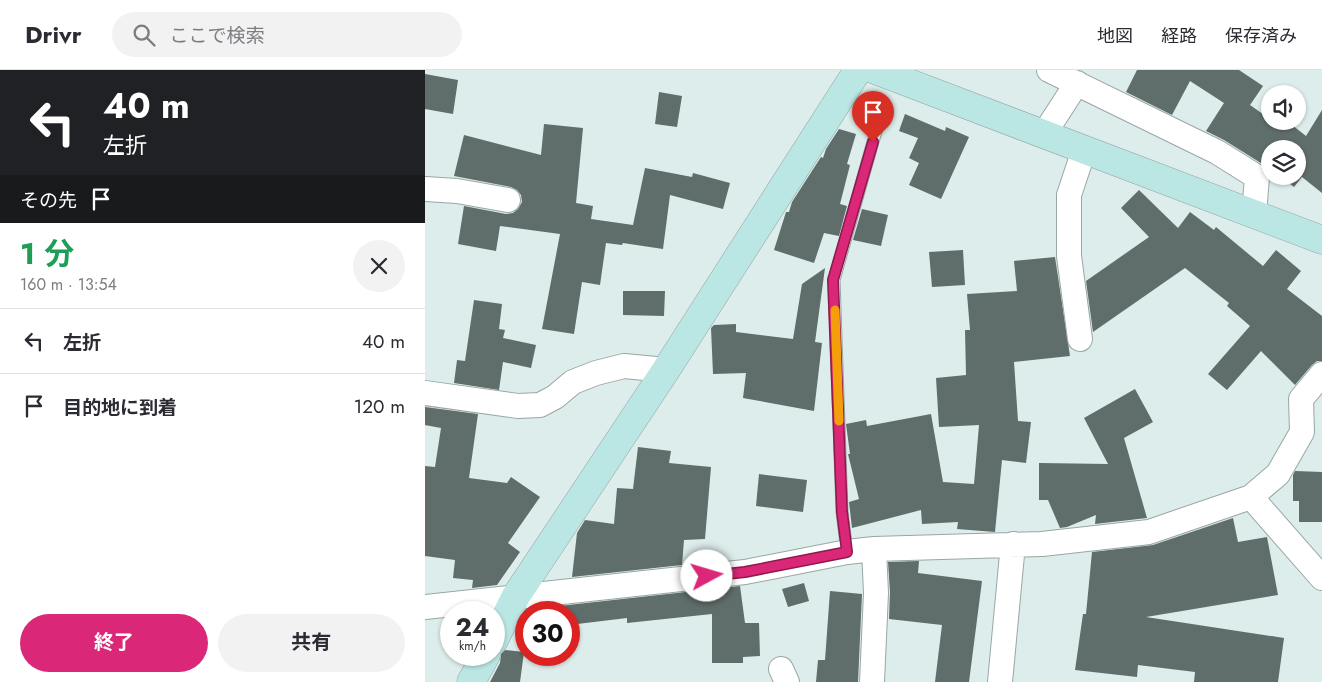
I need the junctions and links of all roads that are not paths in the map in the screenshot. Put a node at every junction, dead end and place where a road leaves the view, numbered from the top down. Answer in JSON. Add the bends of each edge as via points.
{"nodes":[{"id":1,"x":858,"y":70,"type":"edge"},
{"id":2,"x":875,"y":70,"type":"edge"},
{"id":3,"x":1049,"y":70,"type":"edge"},
{"id":4,"x":1077,"y":82,"type":"junction"},
{"id":5,"x":878,"y":124,"type":"dead end"},
{"id":6,"x":1044,"y":134,"type":"junction"},
{"id":7,"x":1084,"y":150,"type":"junction"},
{"id":8,"x":425,"y":189,"type":"edge"},
{"id":9,"x":509,"y":200,"type":"dead end"},
{"id":10,"x":1254,"y":214,"type":"junction"},
{"id":11,"x":1322,"y":240,"type":"edge"},
{"id":12,"x":1080,"y":340,"type":"dead end"},
{"id":13,"x":666,"y":370,"type":"junction"},
{"id":14,"x":1322,"y":374,"type":"edge"},
{"id":15,"x":425,"y":393,"type":"edge"},
{"id":16,"x":1251,"y":497,"type":"junction"},
{"id":17,"x":1013,"y":544,"type":"junction"},
{"id":18,"x":875,"y":549,"type":"junction"},
{"id":19,"x":847,"y":552,"type":"junction"},
{"id":20,"x":1322,"y":578,"type":"edge"},
{"id":21,"x":516,"y":596,"type":"junction"},
{"id":22,"x":425,"y":607,"type":"edge"},
{"id":23,"x":505,"y":618,"type":"edge"},
{"id":24,"x":479,"y":666,"type":"edge"},
{"id":25,"x":471,"y":682,"type":"edge"},
{"id":26,"x":872,"y":682,"type":"edge"},
{"id":27,"x":1000,"y":682,"type":"edge"}],
"edges":[{"from":1,"to":13,"type":"street"},
{"from":2,"to":6,"type":"street"},
{"from":3,"to":4,"type":"street"},
{"from":4,"to":6,"type":"street"},
{"from":4,"to":10,"type":"street","via":[[1217,152],[1257,177]]},
{"from":5,"to":19,"type":"lane","via":[[833,280],[842,512]]},
{"from":6,"to":7,"type":"street"},
{"from":7,"to":10,"type":"street"},
{"from":7,"to":12,"type":"street","via":[[1069,195],[1069,256]]},
{"from":8,"to":9,"type":"street"},
{"from":10,"to":11,"type":"street"},
{"from":13,"to":15,"type":"street","via":[[624,366],[596,373],[573,382],[540,405],[518,406]]},
{"from":13,"to":21,"type":"street"},
{"from":14,"to":16,"type":"street","via":[[1301,399],[1302,432],[1293,449],[1278,474]]},
{"from":16,"to":17,"type":"street","via":[[1149,532]]},
{"from":16,"to":20,"type":"street"},
{"from":17,"to":18,"type":"street"},
{"from":17,"to":27,"type":"street"},
{"from":18,"to":19,"type":"street"},
{"from":18,"to":26,"type":"street"},
{"from":19,"to":21,"type":"street","via":[[745,572]]},
{"from":21,"to":22,"type":"street"},
{"from":21,"to":23,"type":"street"},
{"from":24,"to":25,"type":"street"}]}
